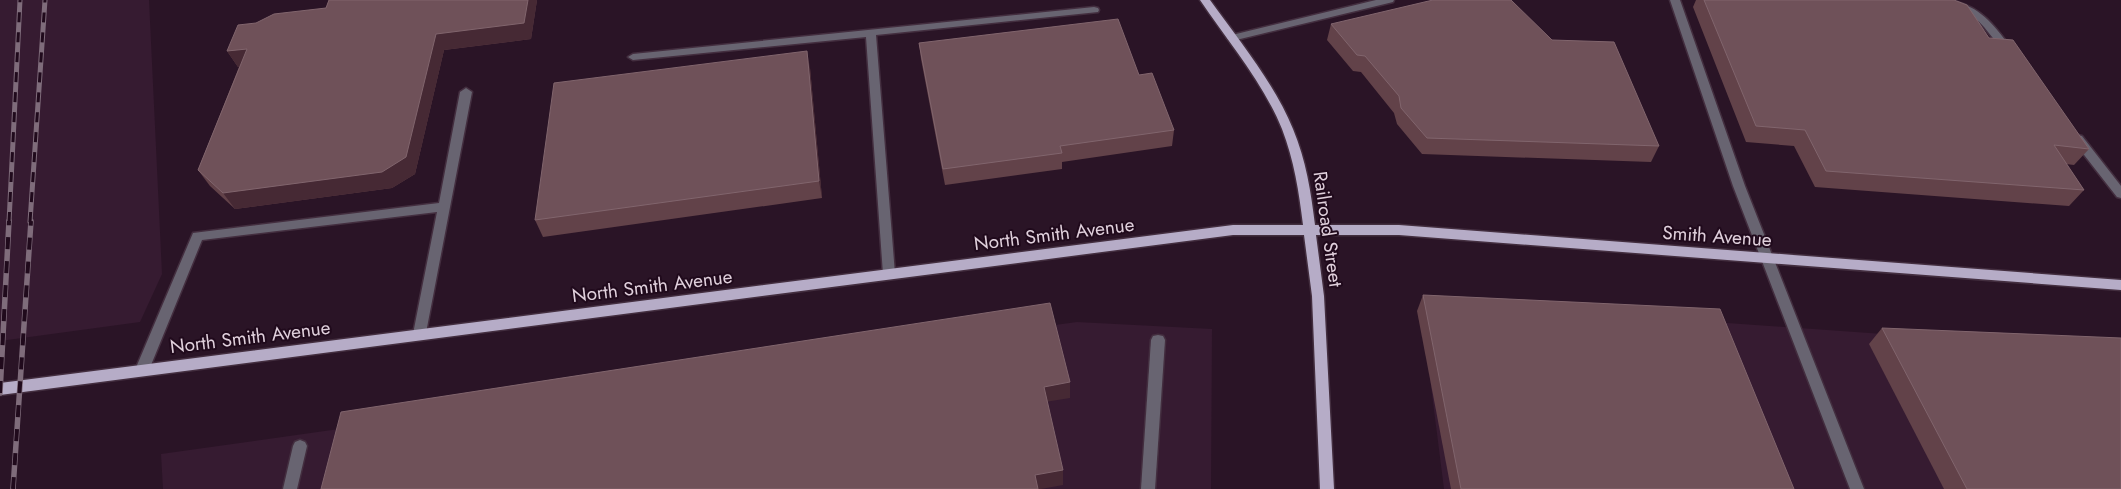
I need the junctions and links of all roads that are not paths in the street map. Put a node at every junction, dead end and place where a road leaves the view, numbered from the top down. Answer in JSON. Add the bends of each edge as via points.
{"nodes":[{"id":1,"x":1205,"y":0,"type":"edge"},
{"id":2,"x":1389,"y":0,"type":"edge"},
{"id":3,"x":1674,"y":0,"type":"edge"},
{"id":4,"x":1945,"y":3,"type":"edge"},
{"id":5,"x":1094,"y":10,"type":"dead end"},
{"id":6,"x":871,"y":33,"type":"junction"},
{"id":7,"x":1232,"y":38,"type":"junction"},
{"id":8,"x":633,"y":57,"type":"dead end"},
{"id":9,"x":2013,"y":57,"type":"edge"},
{"id":10,"x":466,"y":92,"type":"dead end"},
{"id":11,"x":2073,"y":133,"type":"edge"},
{"id":12,"x":2121,"y":194,"type":"edge"},
{"id":13,"x":444,"y":207,"type":"junction"},
{"id":14,"x":1309,"y":230,"type":"junction"},
{"id":15,"x":1766,"y":258,"type":"junction"},
{"id":16,"x":890,"y":274,"type":"junction"},
{"id":17,"x":2121,"y":286,"type":"edge"},
{"id":18,"x":420,"y":334,"type":"junction"},
{"id":19,"x":1158,"y":340,"type":"dead end"},
{"id":20,"x":142,"y":370,"type":"junction"},
{"id":21,"x":0,"y":390,"type":"edge"},
{"id":22,"x":300,"y":446,"type":"dead end"},
{"id":23,"x":290,"y":489,"type":"edge"},
{"id":24,"x":1148,"y":489,"type":"edge"},
{"id":25,"x":1327,"y":489,"type":"edge"},
{"id":26,"x":1857,"y":489,"type":"edge"}],
"edges":[{"from":1,"to":7,"type":"main road","name":"Railroad Street"},
{"from":2,"to":7,"type":"lane"},
{"from":3,"to":15,"type":"lane"},
{"from":4,"to":9,"type":"lane","via":[[1962,6],[1983,19]]},
{"from":5,"to":6,"type":"lane"},
{"from":6,"to":8,"type":"lane"},
{"from":6,"to":16,"type":"lane"},
{"from":7,"to":14,"type":"main road","name":"Railroad Street","via":[[1257,73],[1287,128],[1303,179]]},
{"from":10,"to":13,"type":"lane"},
{"from":11,"to":12,"type":"lane"},
{"from":13,"to":18,"type":"lane"},
{"from":13,"to":20,"type":"lane","via":[[197,236]]},
{"from":14,"to":15,"type":"main road","name":"Smith Avenue","via":[[1399,230]]},
{"from":14,"to":16,"type":"main road","name":"North Smith Avenue","via":[[1233,230]]},
{"from":14,"to":25,"type":"main road","name":"Railroad Street","via":[[1318,296]]},
{"from":15,"to":17,"type":"main road","name":"Smith Avenue"},
{"from":15,"to":26,"type":"lane"},
{"from":16,"to":18,"type":"main road","name":"North Smith Avenue"},
{"from":18,"to":20,"type":"main road","name":"North Smith Avenue"},
{"from":19,"to":24,"type":"lane"},
{"from":20,"to":21,"type":"main road","name":"North Smith Avenue"},
{"from":22,"to":23,"type":"lane"}]}
